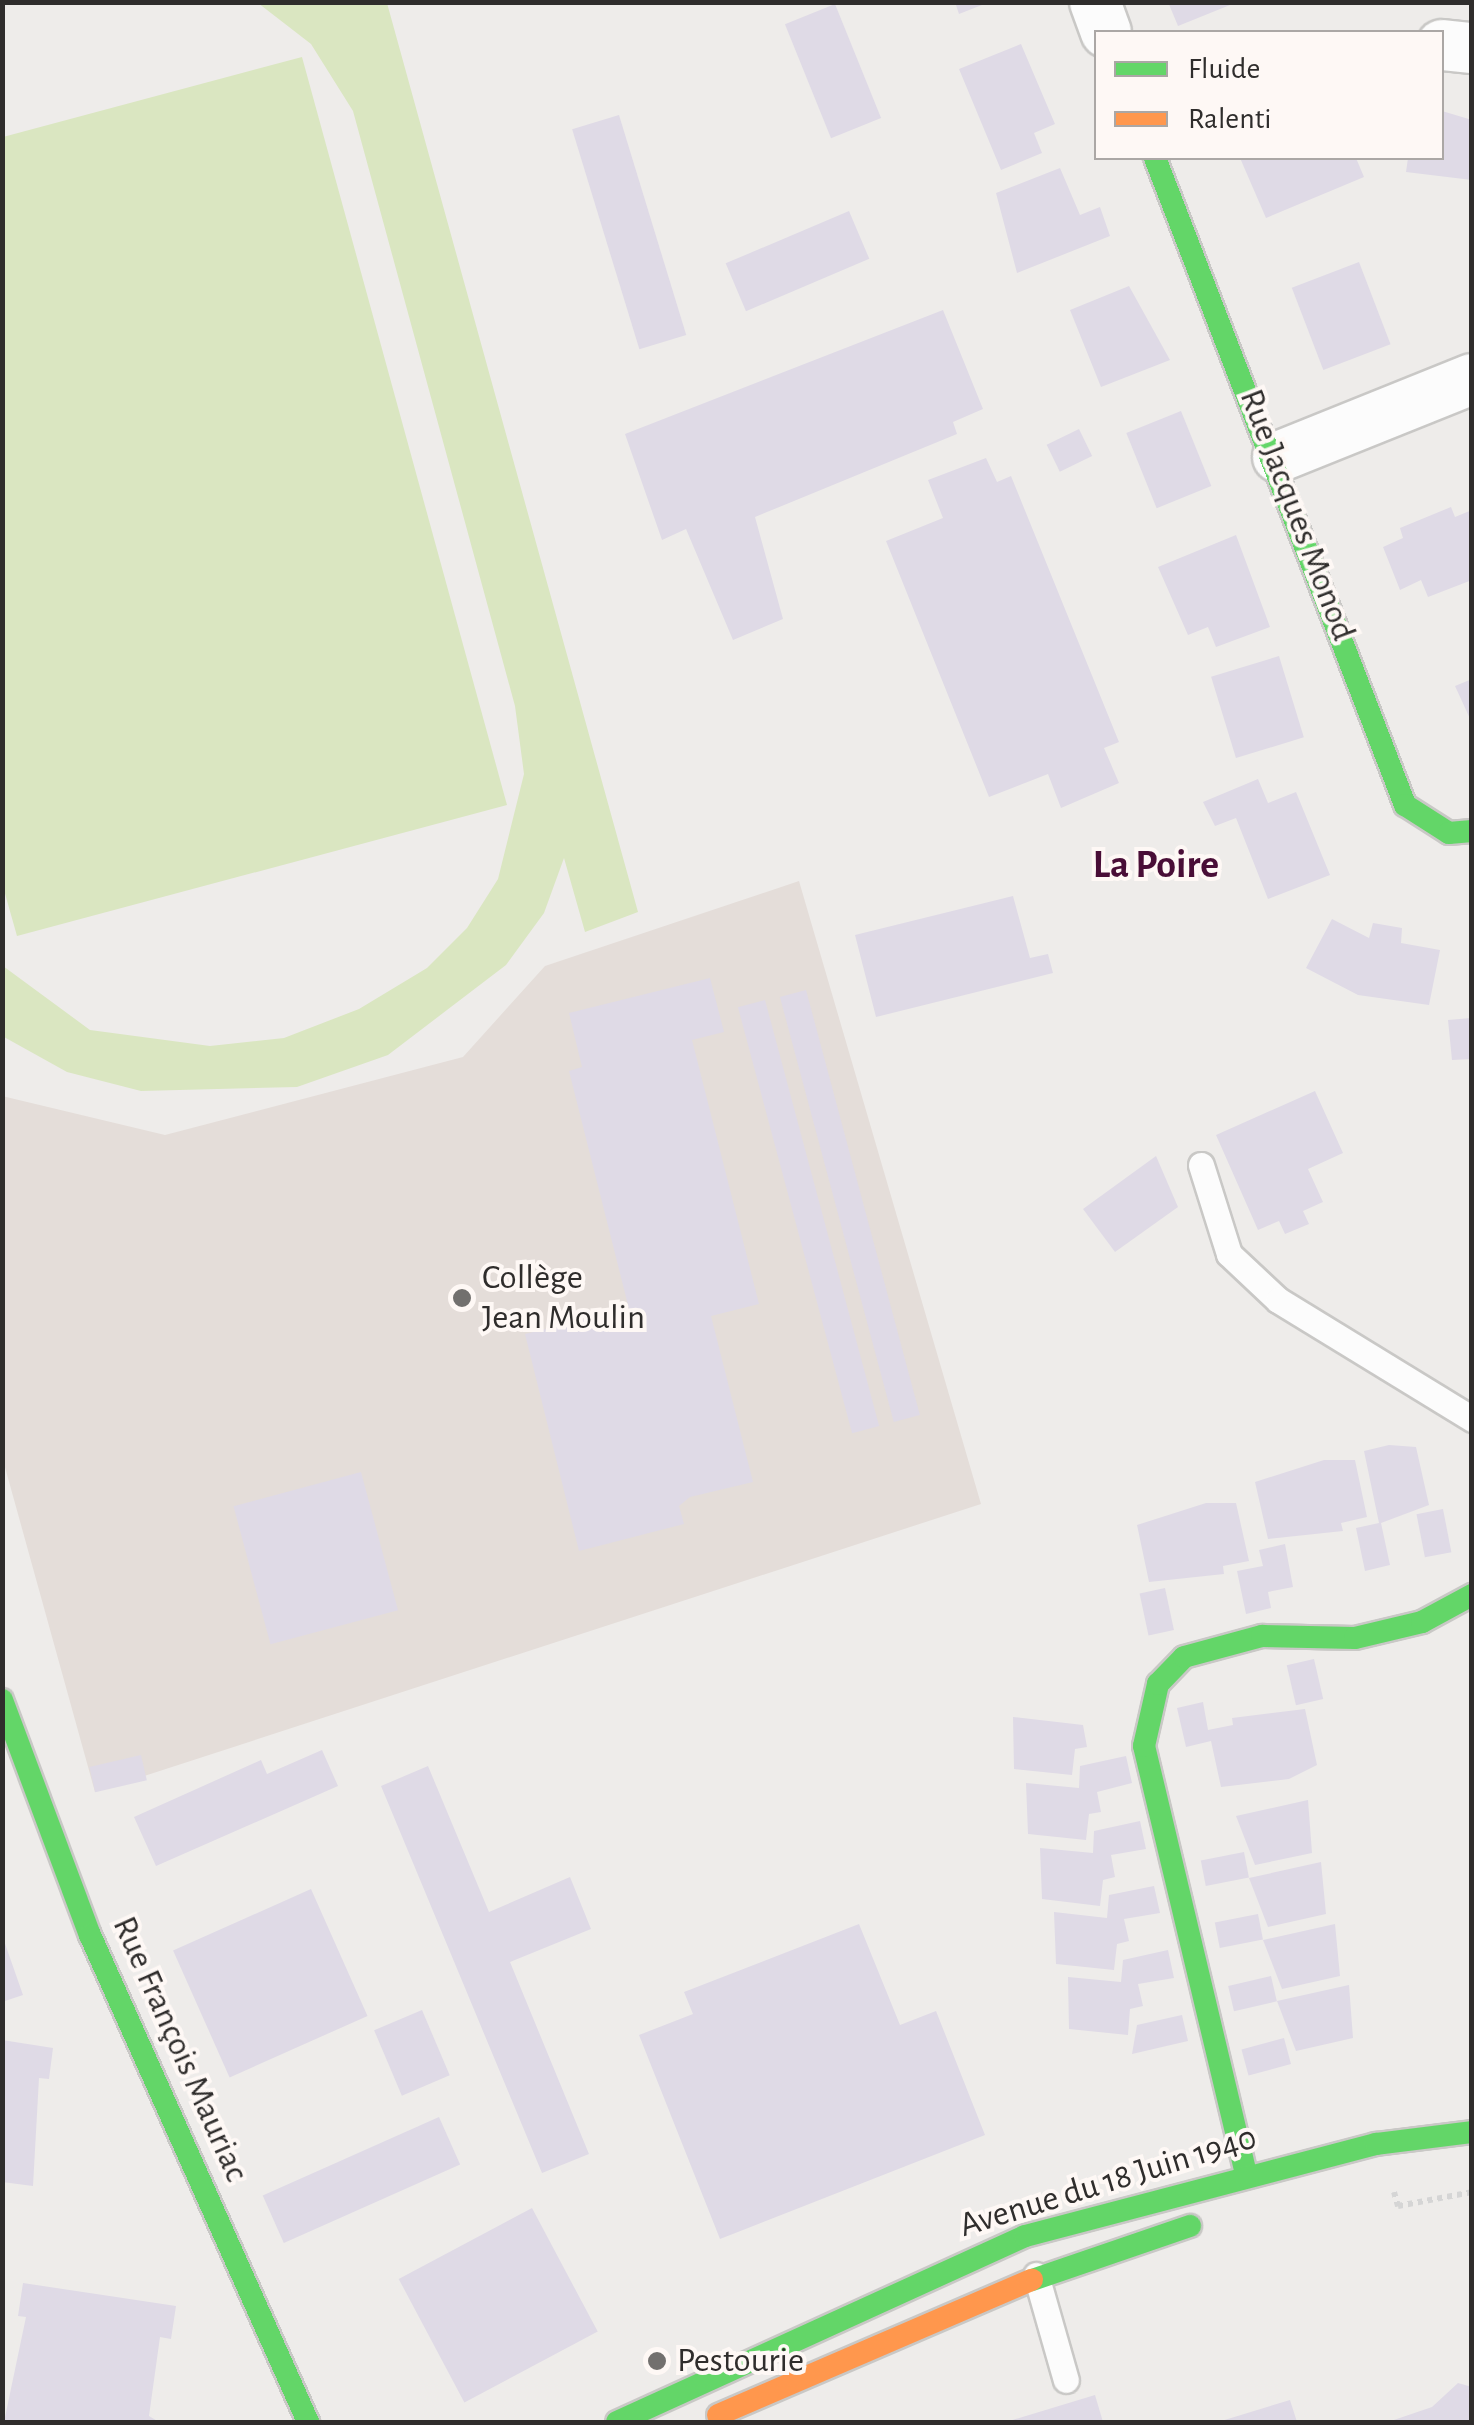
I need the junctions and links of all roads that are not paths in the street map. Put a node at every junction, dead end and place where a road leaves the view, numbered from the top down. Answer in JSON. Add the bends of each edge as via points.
{"nodes":[{"id":1,"x":1094,"y":2,"type":"edge"},
{"id":2,"x":1105,"y":30,"type":"edge"},
{"id":3,"x":1444,"y":45,"type":"edge"},
{"id":4,"x":1472,"y":48,"type":"edge"},
{"id":5,"x":1156,"y":160,"type":"edge"},
{"id":6,"x":1472,"y":380,"type":"edge"},
{"id":7,"x":1278,"y":457,"type":"junction"},
{"id":8,"x":1472,"y":831,"type":"edge"},
{"id":9,"x":1200,"y":1165,"type":"dead end"},
{"id":10,"x":1472,"y":1418,"type":"edge"},
{"id":11,"x":1472,"y":1595,"type":"edge"},
{"id":12,"x":2,"y":1700,"type":"edge"},
{"id":13,"x":1472,"y":2132,"type":"edge"},
{"id":14,"x":1472,"y":2152,"type":"edge"},
{"id":15,"x":1246,"y":2174,"type":"junction"},
{"id":16,"x":1263,"y":2202,"type":"dead end"},
{"id":17,"x":1212,"y":2218,"type":"dead end"},
{"id":18,"x":1025,"y":2236,"type":"junction"},
{"id":19,"x":1037,"y":2278,"type":"junction"},
{"id":20,"x":1066,"y":2380,"type":"dead end"},
{"id":21,"x":308,"y":2422,"type":"edge"},
{"id":22,"x":617,"y":2422,"type":"edge"},
{"id":23,"x":702,"y":2422,"type":"edge"}],
"edges":[{"from":1,"to":2,"type":"street"},
{"from":3,"to":4,"type":"street"},
{"from":5,"to":7,"type":"street","name":"Rue Jacques Monod"},
{"from":6,"to":7,"type":"street"},
{"from":7,"to":8,"type":"street","name":"Rue Jacques Monod","via":[[1406,805],[1449,833]]},
{"from":9,"to":10,"type":"lane","via":[[1229,1254],[1278,1300]]},
{"from":11,"to":15,"type":"street","via":[[1422,1622],[1354,1638],[1262,1636],[1184,1656],[1158,1684],[1144,1746]]},
{"from":12,"to":21,"type":"street","name":"Rue François Mauriac","via":[[82,1917]]},
{"from":13,"to":15,"type":"street","name":"Avenue du 18 Juin 1940","via":[[1376,2144]]},
{"from":14,"to":16,"type":"street","name":"Avenue du 18 Juin 1940","via":[[1412,2156]]},
{"from":15,"to":18,"type":"street","name":"Avenue du 18 Juin 1940"},
{"from":17,"to":19,"type":"street","name":"Avenue du 18 Juin 1940"},
{"from":18,"to":19,"type":"lane"},
{"from":18,"to":22,"type":"street","name":"Avenue du 18 Juin 1940"},
{"from":19,"to":20,"type":"lane"},
{"from":19,"to":23,"type":"street","name":"Avenue du 18 Juin 1940"}]}
